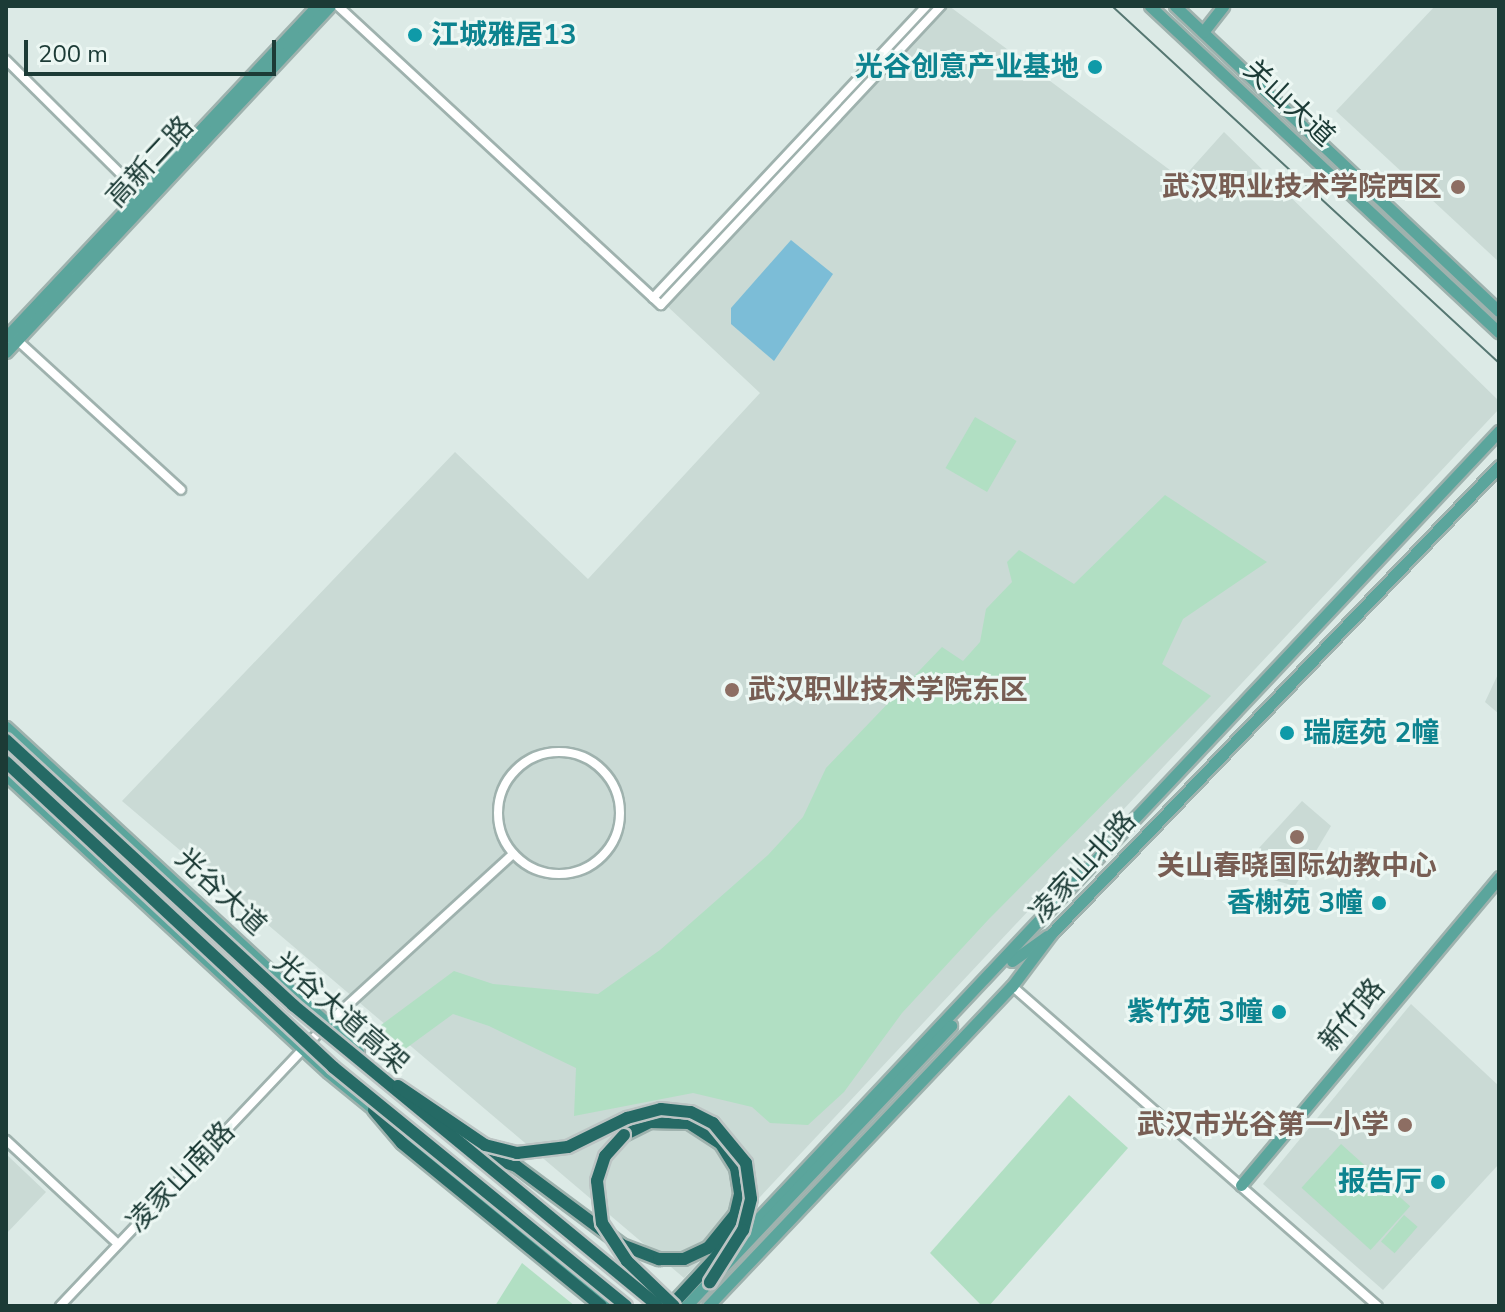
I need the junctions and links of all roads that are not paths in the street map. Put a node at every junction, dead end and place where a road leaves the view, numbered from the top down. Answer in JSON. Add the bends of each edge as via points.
{"nodes":[{"id":1,"x":317,"y":6,"type":"edge"},
{"id":2,"x":330,"y":6,"type":"edge"},
{"id":3,"x":338,"y":6,"type":"edge"},
{"id":4,"x":926,"y":6,"type":"edge"},
{"id":5,"x":941,"y":6,"type":"edge"},
{"id":6,"x":1150,"y":6,"type":"edge"},
{"id":7,"x":1175,"y":6,"type":"edge"},
{"id":8,"x":1223,"y":6,"type":"edge"},
{"id":9,"x":1203,"y":32,"type":"junction"},
{"id":10,"x":6,"y":60,"type":"edge"},
{"id":11,"x":145,"y":197,"type":"junction"},
{"id":12,"x":653,"y":298,"type":"junction"},
{"id":13,"x":1499,"y":311,"type":"edge"},
{"id":14,"x":1499,"y":333,"type":"edge"},
{"id":15,"x":11,"y":339,"type":"edge"},
{"id":16,"x":6,"y":352,"type":"edge"},
{"id":17,"x":1499,"y":431,"type":"edge"},
{"id":18,"x":1499,"y":466,"type":"edge"},
{"id":19,"x":181,"y":490,"type":"dead end"},
{"id":20,"x":6,"y":727,"type":"edge"},
{"id":21,"x":6,"y":740,"type":"edge"},
{"id":22,"x":6,"y":762,"type":"edge"},
{"id":23,"x":6,"y":775,"type":"edge"},
{"id":24,"x":513,"y":854,"type":"junction"},
{"id":25,"x":1499,"y":877,"type":"edge"},
{"id":26,"x":1051,"y":934,"type":"junction"},
{"id":27,"x":1012,"y":986,"type":"junction"},
{"id":28,"x":329,"y":1022,"type":"junction"},
{"id":29,"x":303,"y":1049,"type":"junction"},
{"id":30,"x":375,"y":1071,"type":"junction"},
{"id":31,"x":374,"y":1110,"type":"junction"},
{"id":32,"x":6,"y":1140,"type":"edge"},
{"id":33,"x":471,"y":1151,"type":"junction"},
{"id":34,"x":1241,"y":1185,"type":"junction"},
{"id":35,"x":738,"y":1211,"type":"junction"},
{"id":36,"x":118,"y":1244,"type":"junction"},
{"id":37,"x":710,"y":1282,"type":"junction"},
{"id":38,"x":60,"y":1306,"type":"edge"},
{"id":39,"x":601,"y":1306,"type":"edge"},
{"id":40,"x":615,"y":1306,"type":"edge"},
{"id":41,"x":626,"y":1306,"type":"edge"},
{"id":42,"x":660,"y":1306,"type":"edge"},
{"id":43,"x":673,"y":1306,"type":"edge"},
{"id":44,"x":686,"y":1306,"type":"edge"},
{"id":45,"x":708,"y":1306,"type":"edge"},
{"id":46,"x":1378,"y":1306,"type":"edge"}],
"edges":[{"from":1,"to":11,"type":"main road","name":"高新二路"},
{"from":2,"to":11,"type":"main road","name":"高新二路"},
{"from":3,"to":12,"type":"street"},
{"from":4,"to":12,"type":"street"},
{"from":5,"to":12,"type":"street","via":[[661,305]]},
{"from":6,"to":14,"type":"main road","name":"关山大道"},
{"from":7,"to":9,"type":"main road","name":"关山大道"},
{"from":8,"to":9,"type":"main road"},
{"from":9,"to":13,"type":"main road","name":"关山大道"},
{"from":10,"to":11,"type":"street"},
{"from":11,"to":15,"type":"main road","name":"高新二路"},
{"from":15,"to":16,"type":"main road","name":"高新二路"},
{"from":15,"to":19,"type":"street"},
{"from":17,"to":43,"type":"main road"},
{"from":18,"to":26,"type":"main road","name":"凌家山北路"},
{"from":20,"to":28,"type":"main road","name":"光谷大道"},
{"from":21,"to":30,"type":"highway","name":"光谷大道高架","bridge":true,"via":[[293,1005]]},
{"from":22,"to":41,"type":"highway","name":"光谷大道高架","bridge":true,"via":[[333,1067]]},
{"from":23,"to":29,"type":"main road"},
{"from":24,"to":24,"type":"street","via":[[497,815],[510,776],[545,753],[566,752],[602,769],[620,804],[616,833],[601,858],[566,874],[537,870]]},
{"from":24,"to":28,"type":"street","name":"凌家山南路"},
{"from":25,"to":34,"type":"main road","name":"新竹路"},
{"from":26,"to":27,"type":"main road","name":"凌家山北路"},
{"from":26,"to":37,"type":"main road","bridge":true,"via":[[1021,952]]},
{"from":27,"to":34,"type":"street"},
{"from":27,"to":45,"type":"main road","name":"凌家山北路"},
{"from":28,"to":29,"type":"street","name":"凌家山南路"},
{"from":28,"to":33,"type":"main road","name":"光谷大道"},
{"from":29,"to":31,"type":"main road"},
{"from":29,"to":36,"type":"street","name":"凌家山南路"},
{"from":30,"to":37,"type":"highway","bridge":true,"via":[[473,1138],[505,1151],[552,1152],[627,1118],[661,1109],[691,1112],[713,1123],[746,1163],[751,1199],[743,1230]]},
{"from":30,"to":42,"type":"highway","name":"光谷大道高架","bridge":true,"via":[[418,1112]]},
{"from":31,"to":39,"type":"highway","via":[[402,1143]]},
{"from":31,"to":40,"type":"main road"},
{"from":32,"to":36,"type":"street"},
{"from":33,"to":35,"type":"highway","bridge":true,"via":[[516,1166],[622,1245],[659,1259],[697,1255]]},
{"from":33,"to":42,"type":"main road","name":"光谷大道"},
{"from":34,"to":46,"type":"street"},
{"from":35,"to":43,"type":"highway","via":[[717,1256]]},
{"from":35,"to":43,"type":"highway","bridge":true,"via":[[736,1168],[721,1144],[701,1128],[676,1121],[649,1122],[624,1135],[605,1156],[596,1193],[602,1223],[627,1261]]},
{"from":36,"to":38,"type":"street","name":"凌家山南路"},
{"from":37,"to":44,"type":"main road"}]}
